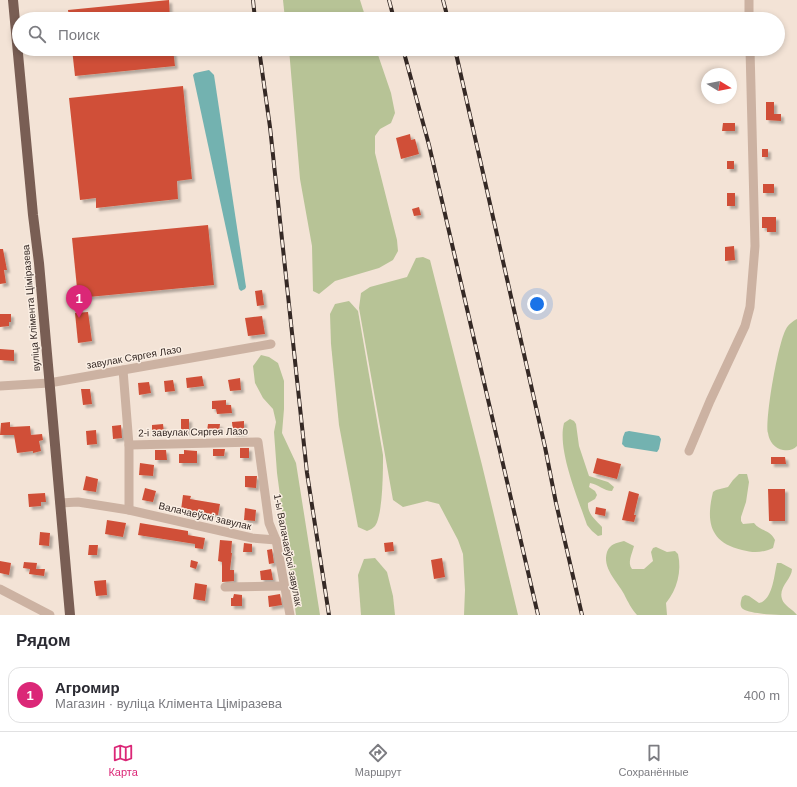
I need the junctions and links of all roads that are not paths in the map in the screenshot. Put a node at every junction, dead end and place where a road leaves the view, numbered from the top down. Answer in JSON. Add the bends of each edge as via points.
{"nodes":[{"id":1,"x":13,"y":0,"type":"edge"},
{"id":2,"x":749,"y":0,"type":"edge"},
{"id":3,"x":14,"y":12,"type":"edge"},
{"id":4,"x":749,"y":12,"type":"edge"},
{"id":5,"x":19,"y":56,"type":"edge"},
{"id":6,"x":750,"y":56,"type":"edge"},
{"id":7,"x":271,"y":344,"type":"dead end"},
{"id":8,"x":123,"y":370,"type":"junction"},
{"id":9,"x":49,"y":383,"type":"junction"},
{"id":10,"x":0,"y":386,"type":"edge"},
{"id":11,"x":258,"y":442,"type":"joint"},
{"id":12,"x":129,"y":445,"type":"junction"},
{"id":13,"x":689,"y":451,"type":"dead end"},
{"id":14,"x":60,"y":503,"type":"junction"},
{"id":15,"x":129,"y":510,"type":"junction"},
{"id":16,"x":276,"y":540,"type":"junction"},
{"id":17,"x":284,"y":586,"type":"junction"},
{"id":18,"x":225,"y":587,"type":"dead end"},
{"id":19,"x":0,"y":589,"type":"edge"},
{"id":20,"x":50,"y":615,"type":"edge"},
{"id":21,"x":70,"y":615,"type":"edge"},
{"id":22,"x":290,"y":615,"type":"edge"}],
"edges":[{"from":1,"to":3,"type":"main road","name":"вуліца Клімента Ціміразева"},
{"from":2,"to":4,"type":"street"},
{"from":5,"to":9,"type":"main road","name":"вуліца Клімента Ціміразева"},
{"from":6,"to":13,"type":"street","via":[[755,246],[750,307],[745,326]]},
{"from":7,"to":8,"type":"street","name":"завулак Сяргея Лазо"},
{"from":8,"to":9,"type":"street","name":"завулак Сяргея Лазо"},
{"from":8,"to":12,"type":"street"},
{"from":9,"to":10,"type":"street","name":"завулак Сяргея Лазо"},
{"from":9,"to":14,"type":"main road","name":"вуліца Клімента Ціміразева"},
{"from":11,"to":12,"type":"street","name":"2-і завулак Сяргея Лазо"},
{"from":11,"to":16,"type":"street","name":"1-ы Валачаеўскі завулак","via":[[269,523]]},
{"from":12,"to":15,"type":"street"},
{"from":14,"to":15,"type":"street","name":"Валачаеўскі завулак","via":[[78,502]]},
{"from":14,"to":21,"type":"main road","name":"вуліца Клімента Ціміразева"},
{"from":15,"to":16,"type":"street","name":"Валачаеўскі завулак","via":[[252,538]]},
{"from":16,"to":17,"type":"street","name":"1-ы Валачаеўскі завулак"},
{"from":17,"to":18,"type":"street"},
{"from":17,"to":22,"type":"street","name":"1-ы Валачаеўскі завулак"},
{"from":19,"to":20,"type":"street"}]}
